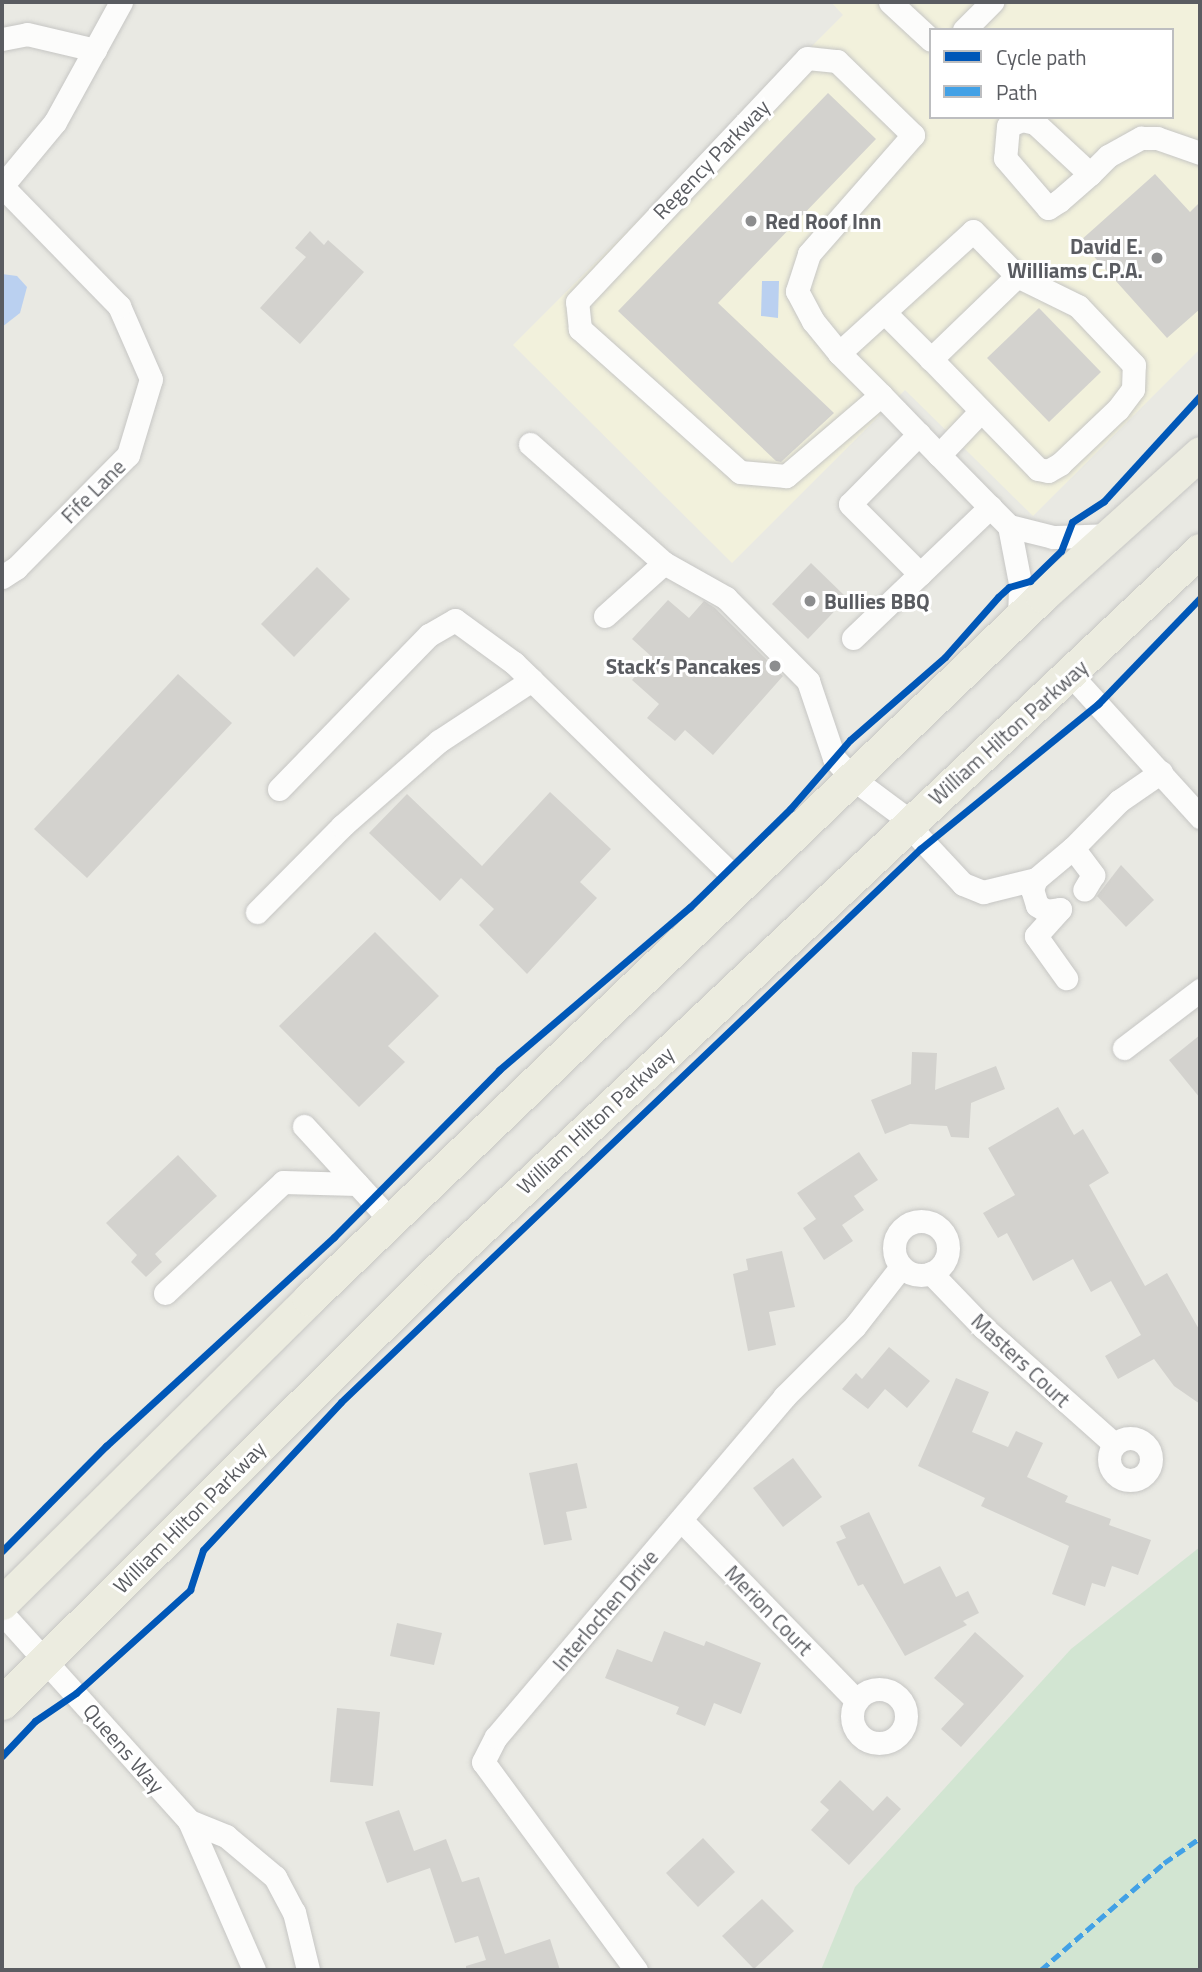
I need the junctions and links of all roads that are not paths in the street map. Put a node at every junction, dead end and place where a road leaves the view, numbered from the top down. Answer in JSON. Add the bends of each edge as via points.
{"nodes":[{"id":1,"x":121,"y":2,"type":"edge"},
{"id":2,"x":890,"y":2,"type":"edge"},
{"id":3,"x":992,"y":2,"type":"edge"},
{"id":4,"x":966,"y":28,"type":"edge"},
{"id":5,"x":929,"y":38,"type":"edge"},
{"id":6,"x":2,"y":40,"type":"edge"},
{"id":7,"x":95,"y":50,"type":"junction"},
{"id":8,"x":1200,"y":153,"type":"edge"},
{"id":9,"x":1090,"y":174,"type":"dead end"},
{"id":10,"x":2,"y":186,"type":"edge"},
{"id":11,"x":1017,"y":276,"type":"junction"},
{"id":12,"x":884,"y":312,"type":"junction"},
{"id":13,"x":839,"y":353,"type":"junction"},
{"id":14,"x":931,"y":359,"type":"junction"},
{"id":15,"x":881,"y":395,"type":"junction"},
{"id":16,"x":980,"y":412,"type":"junction"},
{"id":17,"x":919,"y":434,"type":"junction"},
{"id":18,"x":530,"y":444,"type":"dead end"},
{"id":19,"x":1200,"y":453,"type":"edge"},
{"id":20,"x":939,"y":455,"type":"junction"},
{"id":21,"x":990,"y":507,"type":"junction"},
{"id":22,"x":1009,"y":526,"type":"junction"},
{"id":23,"x":1110,"y":534,"type":"junction"},
{"id":24,"x":1199,"y":554,"type":"edge"},
{"id":25,"x":664,"y":564,"type":"junction"},
{"id":26,"x":920,"y":574,"type":"junction"},
{"id":27,"x":2,"y":577,"type":"edge"},
{"id":28,"x":605,"y":616,"type":"dead end"},
{"id":29,"x":1019,"y":618,"type":"junction"},
{"id":30,"x":853,"y":638,"type":"dead end"},
{"id":31,"x":1071,"y":675,"type":"junction"},
{"id":32,"x":531,"y":680,"type":"junction"},
{"id":33,"x":1161,"y":772,"type":"junction"},
{"id":34,"x":852,"y":778,"type":"junction"},
{"id":35,"x":279,"y":789,"type":"dead end"},
{"id":36,"x":1200,"y":817,"type":"edge"},
{"id":37,"x":909,"y":823,"type":"junction"},
{"id":38,"x":1073,"y":848,"type":"junction"},
{"id":39,"x":1036,"y":879,"type":"junction"},
{"id":40,"x":745,"y":880,"type":"junction"},
{"id":41,"x":1084,"y":890,"type":"dead end"},
{"id":42,"x":257,"y":912,"type":"dead end"},
{"id":43,"x":1066,"y":978,"type":"dead end"},
{"id":44,"x":1200,"y":990,"type":"edge"},
{"id":45,"x":1124,"y":1048,"type":"dead end"},
{"id":46,"x":304,"y":1126,"type":"dead end"},
{"id":47,"x":357,"y":1184,"type":"junction"},
{"id":48,"x":391,"y":1221,"type":"junction"},
{"id":49,"x":901,"y":1266,"type":"junction"},
{"id":50,"x":931,"y":1273,"type":"junction"},
{"id":51,"x":165,"y":1293,"type":"dead end"},
{"id":52,"x":1114,"y":1444,"type":"dead end"},
{"id":53,"x":681,"y":1520,"type":"junction"},
{"id":54,"x":2,"y":1603,"type":"edge"},
{"id":55,"x":2,"y":1613,"type":"edge"},
{"id":56,"x":46,"y":1659,"type":"junction"},
{"id":57,"x":857,"y":1700,"type":"dead end"},
{"id":58,"x":2,"y":1703,"type":"edge"},
{"id":59,"x":189,"y":1821,"type":"junction"},
{"id":60,"x":254,"y":1970,"type":"edge"},
{"id":61,"x":308,"y":1970,"type":"edge"},
{"id":62,"x":636,"y":1970,"type":"edge"}],
"edges":[{"from":1,"to":7,"type":"street"},
{"from":2,"to":5,"type":"street"},
{"from":3,"to":4,"type":"street"},
{"from":6,"to":7,"type":"street","via":[[27,34]]},
{"from":7,"to":10,"type":"street","via":[[55,122]]},
{"from":8,"to":9,"type":"street","via":[[1157,138],[1141,138],[1108,156]]},
{"from":10,"to":27,"type":"street","name":"Fife Lane","via":[[119,306],[151,379],[128,455],[16,569]]},
{"from":11,"to":12,"type":"street","via":[[973,231]]},
{"from":11,"to":14,"type":"street"},
{"from":11,"to":16,"type":"street","via":[[1078,306],[1095,321],[1134,365],[1133,389],[1118,409],[1048,471],[1038,469],[1019,453]]},
{"from":12,"to":13,"type":"street"},
{"from":12,"to":14,"type":"street"},
{"from":13,"to":15,"type":"street","name":"Regency Parkway"},
{"from":13,"to":15,"type":"street","name":"Regency Parkway","via":[[813,321],[797,291],[809,254],[914,135],[837,61],[807,58],[578,302],[580,329],[740,472],[786,476]]},
{"from":14,"to":16,"type":"street"},
{"from":15,"to":17,"type":"street","name":"Regency Parkway"},
{"from":16,"to":20,"type":"street"},
{"from":17,"to":20,"type":"street","name":"Regency Parkway"},
{"from":17,"to":26,"type":"street","via":[[850,504]]},
{"from":18,"to":25,"type":"street"},
{"from":19,"to":23,"type":"highway"},
{"from":20,"to":21,"type":"street","name":"Regency Parkway"},
{"from":21,"to":22,"type":"street","name":"Regency Parkway"},
{"from":21,"to":26,"type":"street"},
{"from":22,"to":23,"type":"street","via":[[1053,537]]},
{"from":22,"to":29,"type":"street","via":[[1020,583]]},
{"from":23,"to":29,"type":"highway"},
{"from":24,"to":31,"type":"highway","name":"William Hilton Parkway"},
{"from":25,"to":28,"type":"street"},
{"from":25,"to":34,"type":"street","via":[[726,598],[808,681],[834,758]]},
{"from":26,"to":30,"type":"street"},
{"from":29,"to":34,"type":"highway"},
{"from":31,"to":33,"type":"street"},
{"from":31,"to":37,"type":"highway","name":"William Hilton Parkway"},
{"from":32,"to":35,"type":"street","via":[[455,620],[429,635]]},
{"from":32,"to":40,"type":"street","via":[[727,870]]},
{"from":32,"to":42,"type":"street","via":[[439,741],[342,826]]},
{"from":33,"to":36,"type":"street"},
{"from":33,"to":38,"type":"street","via":[[1119,801]]},
{"from":34,"to":37,"type":"street"},
{"from":34,"to":40,"type":"highway"},
{"from":37,"to":39,"type":"street","via":[[963,884],[983,892]]},
{"from":37,"to":56,"type":"highway","name":"William Hilton Parkway","via":[[435,1272]]},
{"from":38,"to":39,"type":"street"},
{"from":38,"to":41,"type":"street","via":[[1093,876]]},
{"from":39,"to":43,"type":"street","via":[[1032,889],[1037,905],[1046,911],[1060,909],[1036,936]]},
{"from":40,"to":48,"type":"highway"},
{"from":44,"to":45,"type":"street"},
{"from":46,"to":47,"type":"street"},
{"from":47,"to":48,"type":"street"},
{"from":47,"to":51,"type":"street","via":[[283,1182]]},
{"from":48,"to":54,"type":"highway","via":[[111,1490]]},
{"from":49,"to":50,"type":"street","via":[[920,1275]]},
{"from":49,"to":50,"type":"street","via":[[895,1257],[896,1236],[911,1222],[932,1223],[941,1229],[948,1248],[940,1268]]},
{"from":49,"to":53,"type":"street","name":"Interlochen Drive","via":[[855,1326],[784,1397]]},
{"from":50,"to":52,"type":"street","name":"Masters Court","via":[[984,1328]]},
{"from":53,"to":57,"type":"street","name":"Merion Court"},
{"from":53,"to":62,"type":"street","name":"Interlochen Drive","via":[[496,1737],[483,1762]]},
{"from":55,"to":56,"type":"street","name":"Queens Way"},
{"from":56,"to":58,"type":"highway","name":"William Hilton Parkway"},
{"from":56,"to":59,"type":"street","name":"Queens Way"},
{"from":59,"to":60,"type":"street","name":"Queens Way"},
{"from":59,"to":61,"type":"street","name":"Queens Way","via":[[226,1836],[275,1877],[294,1912]]}]}
